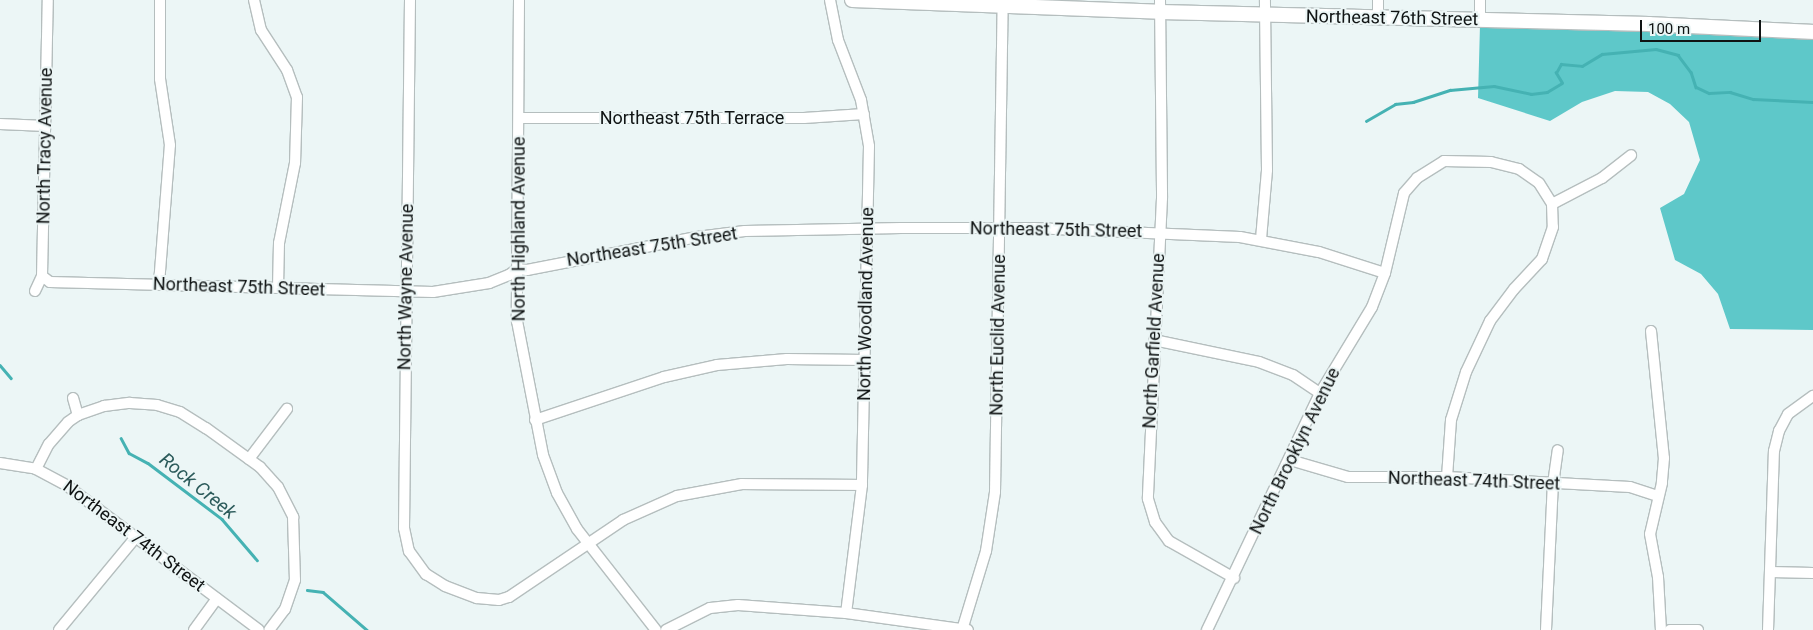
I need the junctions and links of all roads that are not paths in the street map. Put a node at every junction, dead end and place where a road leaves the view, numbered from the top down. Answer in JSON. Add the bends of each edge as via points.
{"nodes":[{"id":1,"x":48,"y":0,"type":"edge"},
{"id":2,"x":160,"y":0,"type":"edge"},
{"id":3,"x":254,"y":0,"type":"edge"},
{"id":4,"x":410,"y":0,"type":"edge"},
{"id":5,"x":519,"y":0,"type":"edge"},
{"id":6,"x":830,"y":0,"type":"edge"},
{"id":7,"x":852,"y":0,"type":"edge"},
{"id":8,"x":1378,"y":0,"type":"edge"},
{"id":9,"x":1480,"y":0,"type":"edge"},
{"id":10,"x":1045,"y":4,"type":"edge"},
{"id":11,"x":1003,"y":5,"type":"junction"},
{"id":12,"x":1160,"y":6,"type":"edge"},
{"id":13,"x":1265,"y":7,"type":"edge"},
{"id":14,"x":1378,"y":18,"type":"junction"},
{"id":15,"x":1480,"y":20,"type":"junction"},
{"id":16,"x":1813,"y":32,"type":"edge"},
{"id":17,"x":864,"y":114,"type":"junction"},
{"id":18,"x":520,"y":118,"type":"junction"},
{"id":19,"x":0,"y":124,"type":"edge"},
{"id":20,"x":46,"y":126,"type":"junction"},
{"id":21,"x":1631,"y":155,"type":"dead end"},
{"id":22,"x":1552,"y":204,"type":"junction"},
{"id":23,"x":1001,"y":228,"type":"junction"},
{"id":24,"x":868,"y":229,"type":"junction"},
{"id":25,"x":1160,"y":232,"type":"junction"},
{"id":26,"x":1261,"y":239,"type":"junction"},
{"id":27,"x":517,"y":268,"type":"junction"},
{"id":28,"x":1385,"y":273,"type":"junction"},
{"id":29,"x":42,"y":276,"type":"junction"},
{"id":30,"x":159,"y":284,"type":"junction"},
{"id":31,"x":278,"y":287,"type":"junction"},
{"id":32,"x":35,"y":291,"type":"dead end"},
{"id":33,"x":407,"y":293,"type":"junction"},
{"id":34,"x":1651,"y":330,"type":"dead end"},
{"id":35,"x":1154,"y":340,"type":"junction"},
{"id":36,"x":865,"y":360,"type":"junction"},
{"id":37,"x":1320,"y":393,"type":"junction"},
{"id":38,"x":1813,"y":396,"type":"edge"},
{"id":39,"x":73,"y":398,"type":"dead end"},
{"id":40,"x":287,"y":409,"type":"dead end"},
{"id":41,"x":78,"y":415,"type":"junction"},
{"id":42,"x":536,"y":420,"type":"junction"},
{"id":43,"x":1558,"y":450,"type":"dead end"},
{"id":44,"x":249,"y":459,"type":"junction"},
{"id":45,"x":1290,"y":460,"type":"junction"},
{"id":46,"x":0,"y":463,"type":"edge"},
{"id":47,"x":36,"y":469,"type":"junction"},
{"id":48,"x":1447,"y":477,"type":"junction"},
{"id":49,"x":1553,"y":484,"type":"junction"},
{"id":50,"x":862,"y":485,"type":"junction"},
{"id":51,"x":1658,"y":496,"type":"junction"},
{"id":52,"x":136,"y":537,"type":"junction"},
{"id":53,"x":588,"y":545,"type":"junction"},
{"id":54,"x":1771,"y":572,"type":"junction"},
{"id":55,"x":1813,"y":574,"type":"edge"},
{"id":56,"x":1234,"y":578,"type":"junction"},
{"id":57,"x":217,"y":598,"type":"junction"},
{"id":58,"x":846,"y":613,"type":"junction"},
{"id":59,"x":59,"y":630,"type":"edge"},
{"id":60,"x":194,"y":630,"type":"edge"},
{"id":61,"x":259,"y":630,"type":"edge"},
{"id":62,"x":270,"y":630,"type":"edge"},
{"id":63,"x":656,"y":630,"type":"edge"},
{"id":64,"x":666,"y":630,"type":"edge"},
{"id":65,"x":962,"y":630,"type":"edge"},
{"id":66,"x":968,"y":630,"type":"edge"},
{"id":67,"x":1207,"y":630,"type":"edge"},
{"id":68,"x":1546,"y":630,"type":"edge"},
{"id":69,"x":1661,"y":630,"type":"edge"},
{"id":70,"x":1670,"y":630,"type":"edge"},
{"id":71,"x":1698,"y":630,"type":"edge"},
{"id":72,"x":1768,"y":630,"type":"edge"}],
"edges":[{"from":1,"to":20,"type":"street","name":"North Tracy Avenue"},
{"from":2,"to":30,"type":"street","via":[[160,79],[170,145]]},
{"from":3,"to":31,"type":"street","via":[[261,30],[288,70],[297,97],[295,163],[279,243]]},
{"from":4,"to":33,"type":"street","name":"North Wayne Avenue"},
{"from":5,"to":18,"type":"street","name":"North Highland Avenue"},
{"from":6,"to":17,"type":"street","name":"North Woodland Avenue","via":[[838,40]]},
{"from":7,"to":11,"type":"street","name":"Northeast 76th Street"},
{"from":8,"to":14,"type":"street"},
{"from":9,"to":15,"type":"street"},
{"from":10,"to":11,"type":"street","name":"Northeast 76th Street"},
{"from":10,"to":12,"type":"street","name":"Northeast 76th Street"},
{"from":11,"to":23,"type":"street","name":"North Euclid Avenue"},
{"from":12,"to":13,"type":"street","name":"Northeast 76th Street"},
{"from":12,"to":25,"type":"street","name":"North Garfield Avenue"},
{"from":13,"to":14,"type":"street","name":"Northeast 76th Street"},
{"from":13,"to":26,"type":"street","via":[[1267,170]]},
{"from":14,"to":15,"type":"street","name":"Northeast 76th Street"},
{"from":15,"to":16,"type":"street","name":"Northeast 76th Street"},
{"from":17,"to":18,"type":"street","name":"Northeast 75th Terrace","via":[[804,118]]},
{"from":17,"to":24,"type":"street","name":"North Woodland Avenue","via":[[869,146]]},
{"from":18,"to":27,"type":"street","name":"North Highland Avenue"},
{"from":19,"to":20,"type":"street"},
{"from":20,"to":29,"type":"street","name":"North Tracy Avenue"},
{"from":21,"to":22,"type":"street","via":[[1602,178]]},
{"from":22,"to":28,"type":"street","name":"North Brooklyn Avenue","via":[[1533,177],[1519,169],[1492,162],[1444,161],[1409,185],[1400,203]]},
{"from":22,"to":48,"type":"street","via":[[1553,227],[1542,259],[1490,321],[1466,372],[1451,420]]},
{"from":23,"to":24,"type":"street","name":"Northeast 75th Street"},
{"from":23,"to":25,"type":"street","name":"Northeast 75th Street"},
{"from":23,"to":65,"type":"street","name":"North Euclid Avenue","via":[[995,492],[986,551]]},
{"from":24,"to":27,"type":"street","name":"Northeast 75th Street","via":[[726,233],[526,270]]},
{"from":24,"to":36,"type":"street","name":"North Woodland Avenue"},
{"from":25,"to":26,"type":"street","name":"Northeast 75th Street"},
{"from":25,"to":35,"type":"street","name":"North Garfield Avenue"},
{"from":26,"to":28,"type":"street","name":"Northeast 75th Street","via":[[1319,252]]},
{"from":27,"to":33,"type":"street","name":"Northeast 75th Street","via":[[489,283],[452,291]]},
{"from":27,"to":42,"type":"street","name":"North Highland Avenue","via":[[517,321]]},
{"from":28,"to":37,"type":"street","name":"North Brooklyn Avenue","via":[[1372,307]]},
{"from":29,"to":30,"type":"street","name":"Northeast 75th Street","via":[[50,282]]},
{"from":29,"to":32,"type":"street","name":"North Tracy Avenue"},
{"from":30,"to":31,"type":"street","name":"Northeast 75th Street"},
{"from":31,"to":33,"type":"street","name":"Northeast 75th Street"},
{"from":33,"to":53,"type":"street","name":"North Wayne Avenue","via":[[404,528],[409,551],[421,568],[445,586],[483,600],[499,600],[509,597]]},
{"from":34,"to":51,"type":"street","via":[[1664,458]]},
{"from":35,"to":37,"type":"street","via":[[1260,362],[1293,375]]},
{"from":35,"to":56,"type":"street","name":"North Garfield Avenue","via":[[1150,510],[1169,541]]},
{"from":36,"to":42,"type":"street","via":[[787,359],[708,367],[664,377]]},
{"from":36,"to":50,"type":"street","name":"North Woodland Avenue"},
{"from":37,"to":45,"type":"street","name":"North Brooklyn Avenue"},
{"from":38,"to":54,"type":"street","via":[[1788,414],[1774,451]]},
{"from":39,"to":41,"type":"street"},
{"from":40,"to":44,"type":"street"},
{"from":41,"to":44,"type":"street","via":[[117,404],[157,405],[191,418]]},
{"from":41,"to":47,"type":"street","via":[[52,439]]},
{"from":42,"to":53,"type":"street","name":"North Highland Avenue","via":[[550,475],[566,512]]},
{"from":43,"to":49,"type":"street"},
{"from":44,"to":62,"type":"street","via":[[278,487],[291,511],[295,527],[295,580],[286,609]]},
{"from":45,"to":48,"type":"street","name":"Northeast 74th Street","via":[[1348,477]]},
{"from":45,"to":56,"type":"street","name":"North Brooklyn Avenue"},
{"from":46,"to":47,"type":"street","name":"Northeast 74th Street"},
{"from":47,"to":52,"type":"street","name":"Northeast 74th Street","via":[[66,485]]},
{"from":48,"to":49,"type":"street","name":"Northeast 74th Street"},
{"from":49,"to":51,"type":"street","name":"Northeast 74th Street","via":[[1630,487]]},
{"from":49,"to":68,"type":"street"},
{"from":50,"to":53,"type":"street","via":[[742,484],[697,491],[640,512]]},
{"from":50,"to":58,"type":"street","name":"North Woodland Avenue"},
{"from":51,"to":69,"type":"street","via":[[1650,534],[1658,577]]},
{"from":52,"to":57,"type":"street","name":"Northeast 74th Street"},
{"from":52,"to":59,"type":"street"},
{"from":53,"to":63,"type":"street","name":"North Highland Avenue"},
{"from":54,"to":55,"type":"street"},
{"from":54,"to":72,"type":"street"},
{"from":56,"to":67,"type":"street","name":"North Brooklyn Avenue"},
{"from":57,"to":60,"type":"street"},
{"from":57,"to":61,"type":"street","name":"Northeast 74th Street"},
{"from":58,"to":64,"type":"street","via":[[724,606],[696,613]]},
{"from":58,"to":65,"type":"street"},
{"from":65,"to":66,"type":"street"},
{"from":70,"to":71,"type":"street"}]}
